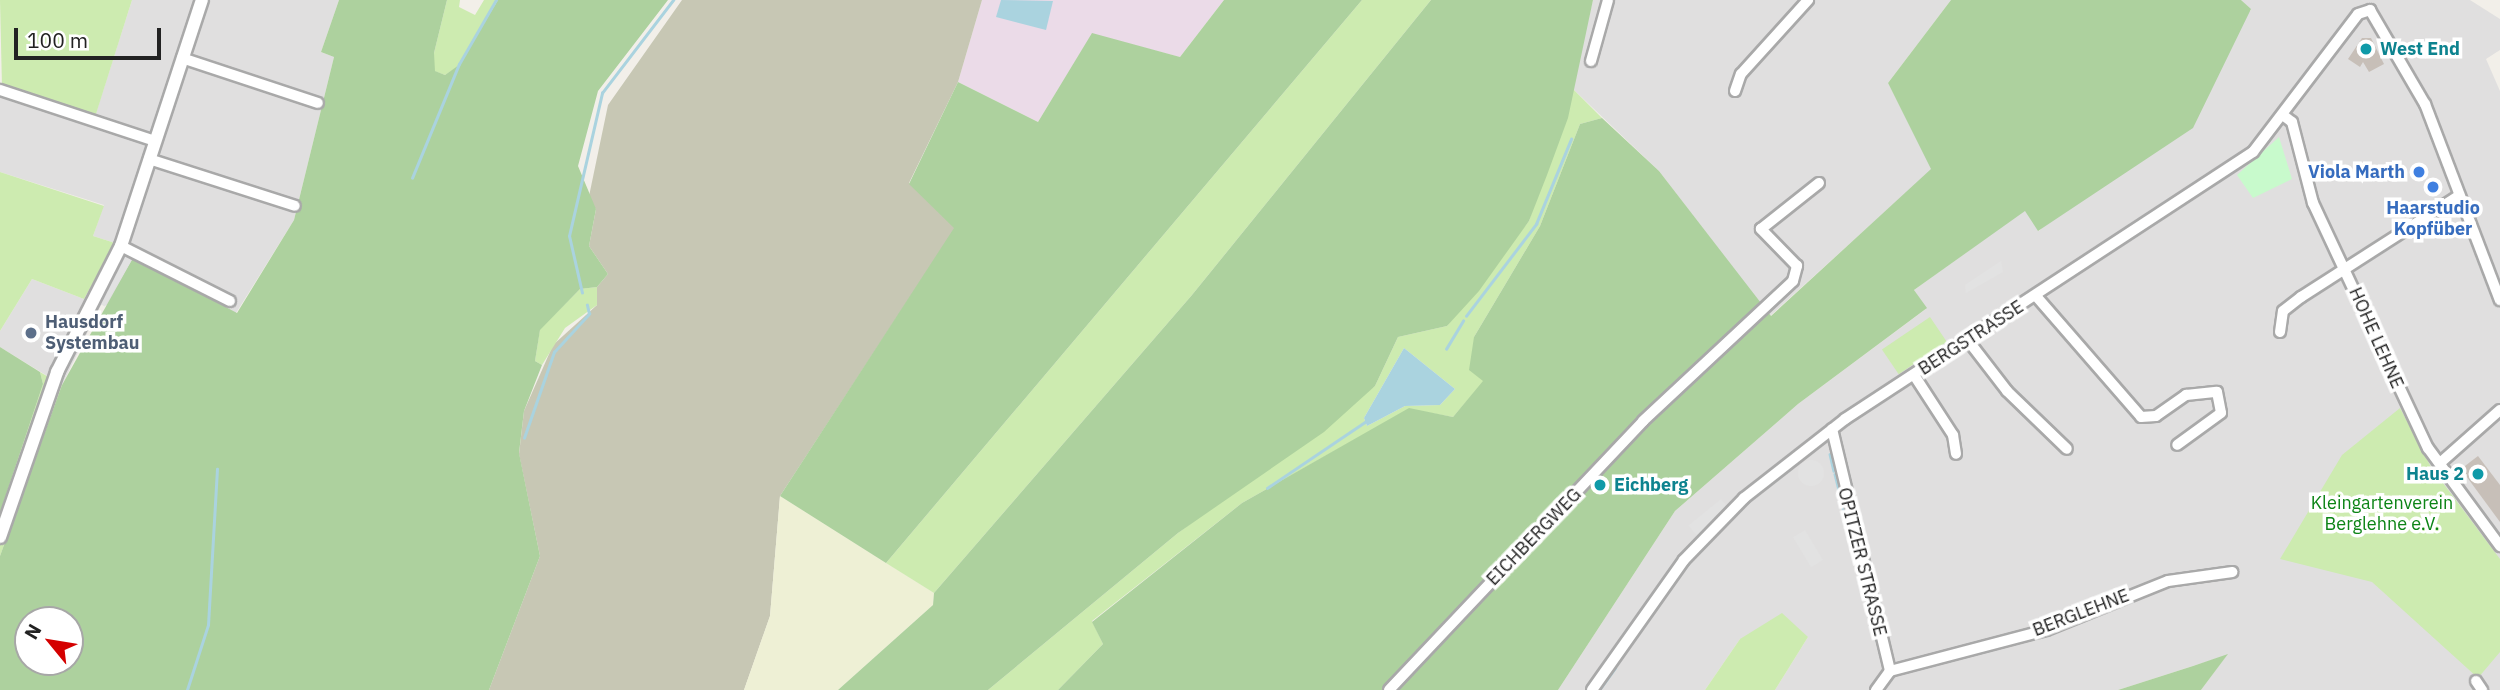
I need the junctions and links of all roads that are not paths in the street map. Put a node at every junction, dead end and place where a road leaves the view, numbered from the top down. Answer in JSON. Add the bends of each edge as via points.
{"nodes":[{"id":1,"x":202,"y":0,"type":"edge"},
{"id":2,"x":1608,"y":0,"type":"edge"},
{"id":3,"x":1808,"y":0,"type":"edge"},
{"id":4,"x":2369,"y":5,"type":"edge"},
{"id":5,"x":182,"y":58,"type":"junction"},
{"id":6,"x":1591,"y":61,"type":"dead end"},
{"id":7,"x":0,"y":90,"type":"edge"},
{"id":8,"x":1735,"y":91,"type":"dead end"},
{"id":9,"x":318,"y":103,"type":"dead end"},
{"id":10,"x":2284,"y":116,"type":"junction"},
{"id":11,"x":155,"y":141,"type":"junction"},
{"id":12,"x":149,"y":159,"type":"junction"},
{"id":13,"x":1819,"y":183,"type":"dead end"},
{"id":14,"x":2457,"y":197,"type":"junction"},
{"id":15,"x":295,"y":206,"type":"dead end"},
{"id":16,"x":121,"y":246,"type":"junction"},
{"id":17,"x":2345,"y":268,"type":"junction"},
{"id":18,"x":2036,"y":296,"type":"junction"},
{"id":19,"x":2500,"y":300,"type":"edge"},
{"id":20,"x":230,"y":301,"type":"dead end"},
{"id":21,"x":2280,"y":332,"type":"dead end"},
{"id":22,"x":1967,"y":339,"type":"junction"},
{"id":23,"x":1914,"y":375,"type":"junction"},
{"id":24,"x":2500,"y":410,"type":"edge"},
{"id":25,"x":1832,"y":429,"type":"junction"},
{"id":26,"x":2177,"y":446,"type":"dead end"},
{"id":27,"x":2067,"y":449,"type":"dead end"},
{"id":28,"x":1956,"y":454,"type":"dead end"},
{"id":29,"x":2440,"y":463,"type":"junction"},
{"id":30,"x":0,"y":537,"type":"edge"},
{"id":31,"x":2500,"y":546,"type":"edge"},
{"id":32,"x":2232,"y":572,"type":"dead end"},
{"id":33,"x":1890,"y":671,"type":"junction"},
{"id":34,"x":1389,"y":690,"type":"edge"},
{"id":35,"x":1592,"y":690,"type":"edge"},
{"id":36,"x":1876,"y":690,"type":"edge"}],
"edges":[{"from":1,"to":5,"type":"street"},
{"from":2,"to":6,"type":"street"},
{"from":3,"to":8,"type":"street","via":[[1741,74]]},
{"from":4,"to":10,"type":"street","name":"BERGSTRASSE"},
{"from":4,"to":14,"type":"street","via":[[2425,104]]},
{"from":5,"to":9,"type":"street"},
{"from":5,"to":11,"type":"street"},
{"from":7,"to":11,"type":"street"},
{"from":10,"to":17,"type":"street","name":"HOHE LEHNE","via":[[2292,122],[2300,173]]},
{"from":10,"to":18,"type":"street","name":"BERGSTRASSE","via":[[2238,164]]},
{"from":11,"to":12,"type":"street"},
{"from":12,"to":15,"type":"street"},
{"from":12,"to":16,"type":"street"},
{"from":13,"to":34,"type":"street","name":"EICHBERGWEG","via":[[1764,224],[1763,234],[1797,273],[1643,421]]},
{"from":14,"to":17,"type":"street"},
{"from":14,"to":19,"type":"street"},
{"from":16,"to":20,"type":"street"},
{"from":16,"to":30,"type":"street","via":[[57,372]]},
{"from":17,"to":21,"type":"street","via":[[2283,311]]},
{"from":17,"to":29,"type":"street","name":"HOHE LEHNE"},
{"from":18,"to":22,"type":"street","name":"BERGSTRASSE"},
{"from":18,"to":26,"type":"street","via":[[2141,416],[2156,415],[2186,396],[2217,392],[2221,413]]},
{"from":22,"to":23,"type":"street","name":"BERGSTRASSE"},
{"from":22,"to":27,"type":"street","via":[[2007,391]]},
{"from":23,"to":25,"type":"street","name":"BERGSTRASSE"},
{"from":23,"to":28,"type":"street","via":[[1953,435]]},
{"from":24,"to":29,"type":"street"},
{"from":25,"to":33,"type":"street","name":"OPITZER STRASSE"},
{"from":25,"to":35,"type":"street","name":"BERGSTRASSE","via":[[1703,537]]},
{"from":29,"to":31,"type":"street","name":"HOHE LEHNE"},
{"from":32,"to":33,"type":"street","name":"BERGLEHNE","via":[[2168,581],[2046,629]]},
{"from":33,"to":36,"type":"street"}]}
